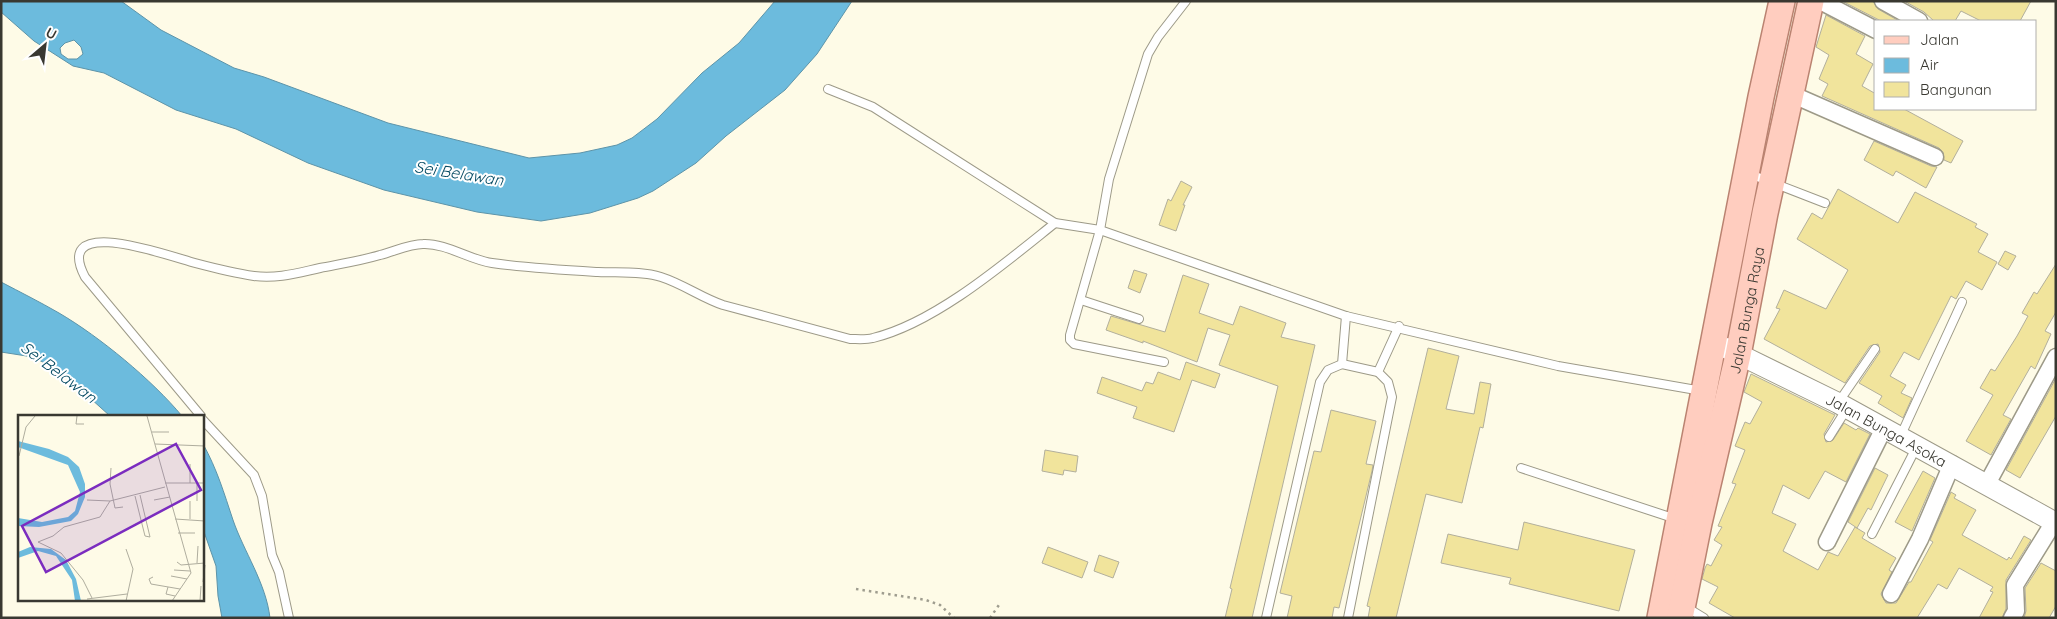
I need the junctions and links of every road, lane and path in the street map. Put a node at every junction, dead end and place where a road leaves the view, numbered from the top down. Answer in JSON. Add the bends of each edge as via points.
{"nodes":[{"id":1,"x":1186,"y":1,"type":"edge"},
{"id":2,"x":1782,"y":1,"type":"edge"},
{"id":3,"x":1812,"y":1,"type":"edge"},
{"id":4,"x":1820,"y":1,"type":"edge"},
{"id":5,"x":1883,"y":1,"type":"edge"},
{"id":6,"x":1918,"y":20,"type":"edge"},
{"id":7,"x":1874,"y":29,"type":"edge"},
{"id":8,"x":828,"y":89,"type":"dead end"},
{"id":9,"x":1792,"y":94,"type":"junction"},
{"id":10,"x":1935,"y":157,"type":"dead end"},
{"id":11,"x":1746,"y":172,"type":"junction"},
{"id":12,"x":1771,"y":182,"type":"junction"},
{"id":13,"x":1825,"y":204,"type":"dead end"},
{"id":14,"x":1055,"y":223,"type":"junction"},
{"id":15,"x":1100,"y":230,"type":"junction"},
{"id":16,"x":1081,"y":300,"type":"junction"},
{"id":17,"x":1962,"y":302,"type":"dead end"},
{"id":18,"x":1346,"y":316,"type":"junction"},
{"id":19,"x":1139,"y":319,"type":"dead end"},
{"id":20,"x":1399,"y":326,"type":"junction"},
{"id":21,"x":1714,"y":342,"type":"junction"},
{"id":22,"x":1876,"y":349,"type":"dead end"},
{"id":23,"x":1738,"y":355,"type":"junction"},
{"id":24,"x":2056,"y":357,"type":"edge"},
{"id":25,"x":1164,"y":362,"type":"dead end"},
{"id":26,"x":1342,"y":364,"type":"junction"},
{"id":27,"x":1378,"y":372,"type":"junction"},
{"id":28,"x":1704,"y":391,"type":"junction"},
{"id":29,"x":1843,"y":406,"type":"junction"},
{"id":30,"x":200,"y":415,"type":"edge"},
{"id":31,"x":204,"y":420,"type":"edge"},
{"id":32,"x":1829,"y":437,"type":"dead end"},
{"id":33,"x":1900,"y":437,"type":"junction"},
{"id":34,"x":1952,"y":464,"type":"junction"},
{"id":35,"x":1521,"y":468,"type":"dead end"},
{"id":36,"x":1988,"y":484,"type":"junction"},
{"id":37,"x":1689,"y":522,"type":"junction"},
{"id":38,"x":2055,"y":522,"type":"edge"},
{"id":39,"x":1872,"y":534,"type":"dead end"},
{"id":40,"x":1827,"y":542,"type":"dead end"},
{"id":41,"x":856,"y":589,"type":"dead end"},
{"id":42,"x":1891,"y":594,"type":"dead end"},
{"id":43,"x":1001,"y":602,"type":"dead end"},
{"id":44,"x":1681,"y":611,"type":"edge"},
{"id":45,"x":289,"y":618,"type":"edge"},
{"id":46,"x":954,"y":618,"type":"edge"},
{"id":47,"x":990,"y":618,"type":"edge"},
{"id":48,"x":1266,"y":618,"type":"edge"},
{"id":49,"x":1348,"y":618,"type":"edge"},
{"id":50,"x":1660,"y":618,"type":"edge"},
{"id":51,"x":1704,"y":618,"type":"edge"},
{"id":52,"x":2012,"y":618,"type":"edge"}],
"edges":[{"from":1,"to":15,"type":"lane","via":[[1148,54],[1109,178]]},
{"from":2,"to":11,"type":"main road","name":"Jalan Bunga Raya"},
{"from":3,"to":9,"type":"main road","name":"Jalan Bunga Raya"},
{"from":4,"to":7,"type":"street"},
{"from":5,"to":6,"type":"street"},
{"from":8,"to":14,"type":"lane","via":[[873,107]]},
{"from":9,"to":10,"type":"street"},
{"from":9,"to":12,"type":"main road","name":"Jalan Bunga Raya"},
{"from":11,"to":12,"type":"lane"},
{"from":11,"to":21,"type":"main road","name":"Jalan Bunga Raya"},
{"from":12,"to":13,"type":"lane"},
{"from":12,"to":23,"type":"main road","name":"Jalan Bunga Raya"},
{"from":14,"to":15,"type":"lane"},
{"from":14,"to":30,"type":"lane","via":[[1009,260],[935,310],[908,326],[871,339],[850,339],[723,306],[661,277],[636,272],[494,264],[432,244],[272,278],[231,272],[128,244],[97,242],[87,245],[78,258],[85,277]]},
{"from":15,"to":16,"type":"lane"},
{"from":15,"to":18,"type":"lane"},
{"from":16,"to":19,"type":"lane"},
{"from":16,"to":25,"type":"lane","via":[[1070,335],[1074,344]]},
{"from":17,"to":33,"type":"lane"},
{"from":18,"to":20,"type":"lane"},
{"from":18,"to":26,"type":"lane"},
{"from":20,"to":27,"type":"lane"},
{"from":20,"to":28,"type":"lane","via":[[1558,366]]},
{"from":21,"to":23,"type":"street","name":"Jalan Bunga Asoka"},
{"from":21,"to":28,"type":"main road","name":"Jalan Bunga Raya"},
{"from":22,"to":29,"type":"lane"},
{"from":23,"to":29,"type":"street","name":"Jalan Bunga Asoka"},
{"from":23,"to":37,"type":"main road","name":"Jalan Bunga Raya"},
{"from":24,"to":36,"type":"street"},
{"from":26,"to":27,"type":"lane"},
{"from":26,"to":48,"type":"lane","via":[[1328,370],[1320,382]]},
{"from":27,"to":49,"type":"lane","via":[[1388,382],[1392,397]]},
{"from":28,"to":37,"type":"main road","name":"Jalan Bunga Raya"},
{"from":29,"to":32,"type":"lane"},
{"from":29,"to":33,"type":"street","name":"Jalan Bunga Asoka"},
{"from":31,"to":45,"type":"lane","via":[[254,475],[262,496],[272,555]]},
{"from":33,"to":34,"type":"street","name":"Jalan Bunga Asoka"},
{"from":33,"to":39,"type":"lane"},
{"from":33,"to":40,"type":"street"},
{"from":34,"to":36,"type":"street","name":"Jalan Bunga Asoka"},
{"from":34,"to":42,"type":"street","via":[[1920,539]]},
{"from":35,"to":37,"type":"lane"},
{"from":36,"to":38,"type":"street","name":"Jalan Bunga Asoka"},
{"from":37,"to":44,"type":"main road","name":"Jalan Bunga Raya"},
{"from":37,"to":50,"type":"main road","name":"Jalan Bunga Raya"},
{"from":38,"to":52,"type":"street","via":[[2015,585],[2016,611]]},
{"from":41,"to":46,"type":"path","via":[[926,600],[940,606]]},
{"from":43,"to":47,"type":"path"},
{"from":44,"to":51,"type":"lane"}]}
